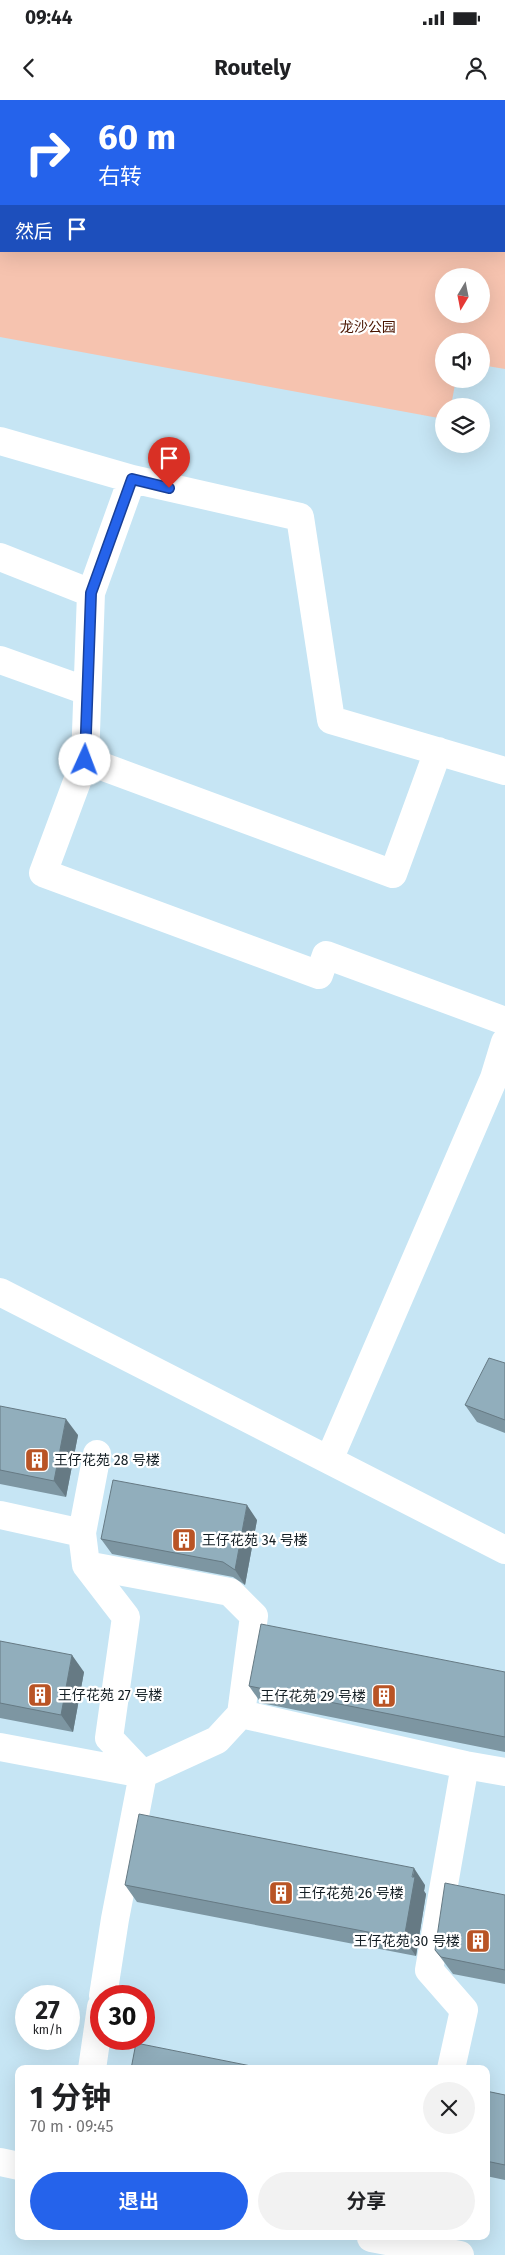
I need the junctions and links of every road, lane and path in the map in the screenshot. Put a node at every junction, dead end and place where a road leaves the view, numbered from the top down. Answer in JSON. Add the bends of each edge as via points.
{"nodes":[{"id":1,"x":0,"y":441,"type":"edge"},
{"id":2,"x":132,"y":479,"type":"junction"},
{"id":3,"x":0,"y":557,"type":"edge"},
{"id":4,"x":91,"y":593,"type":"junction"},
{"id":5,"x":0,"y":660,"type":"edge"},
{"id":6,"x":87,"y":691,"type":"junction"},
{"id":7,"x":438,"y":751,"type":"junction"},
{"id":8,"x":85,"y":760,"type":"junction"},
{"id":9,"x":505,"y":771,"type":"edge"},
{"id":10,"x":505,"y":1021,"type":"edge"},
{"id":11,"x":503,"y":1053,"type":"edge"},
{"id":12,"x":0,"y":1292,"type":"edge"},
{"id":13,"x":97,"y":1454,"type":"dead end"},
{"id":14,"x":329,"y":1460,"type":"junction"},
{"id":15,"x":0,"y":1515,"type":"edge"},
{"id":16,"x":82,"y":1533,"type":"junction"},
{"id":17,"x":505,"y":1550,"type":"edge"},
{"id":18,"x":86,"y":1564,"type":"junction"},
{"id":19,"x":240,"y":1714,"type":"junction"},
{"id":20,"x":0,"y":1747,"type":"edge"},
{"id":21,"x":465,"y":1765,"type":"junction"},
{"id":22,"x":505,"y":1772,"type":"edge"},
{"id":23,"x":142,"y":1774,"type":"junction"},
{"id":24,"x":105,"y":1985,"type":"edge"},
{"id":25,"x":95,"y":2050,"type":"edge"},
{"id":26,"x":93,"y":2065,"type":"edge"},
{"id":27,"x":452,"y":2065,"type":"edge"},
{"id":28,"x":0,"y":2162,"type":"edge"},
{"id":29,"x":15,"y":2165,"type":"edge"},
{"id":30,"x":414,"y":2241,"type":"edge"},
{"id":31,"x":367,"y":2243,"type":"edge"},
{"id":32,"x":460,"y":2255,"type":"edge"}],
"edges":[{"from":1,"to":2,"type":"street"},
{"from":2,"to":4,"type":"street"},
{"from":2,"to":7,"type":"street","via":[[300,517],[331,720]]},
{"from":3,"to":4,"type":"street"},
{"from":4,"to":6,"type":"street"},
{"from":5,"to":6,"type":"street"},
{"from":6,"to":8,"type":"street"},
{"from":7,"to":8,"type":"street","via":[[393,874]]},
{"from":7,"to":9,"type":"street"},
{"from":8,"to":10,"type":"street","via":[[43,873],[318,975],[326,954]]},
{"from":11,"to":14,"type":"street"},
{"from":12,"to":14,"type":"street"},
{"from":13,"to":16,"type":"street"},
{"from":14,"to":17,"type":"street"},
{"from":15,"to":16,"type":"street"},
{"from":16,"to":18,"type":"street"},
{"from":18,"to":19,"type":"street","via":[[230,1592],[254,1616]]},
{"from":18,"to":23,"type":"street","via":[[126,1617],[110,1738]]},
{"from":19,"to":21,"type":"street"},
{"from":19,"to":23,"type":"street","via":[[218,1740]]},
{"from":20,"to":23,"type":"street"},
{"from":21,"to":22,"type":"street"},
{"from":21,"to":27,"type":"street","via":[[429,1970],[464,2010]]},
{"from":23,"to":24,"type":"street"},
{"from":25,"to":26,"type":"street"},
{"from":28,"to":29,"type":"street"},
{"from":30,"to":31,"type":"street"},
{"from":30,"to":32,"type":"street"}]}
